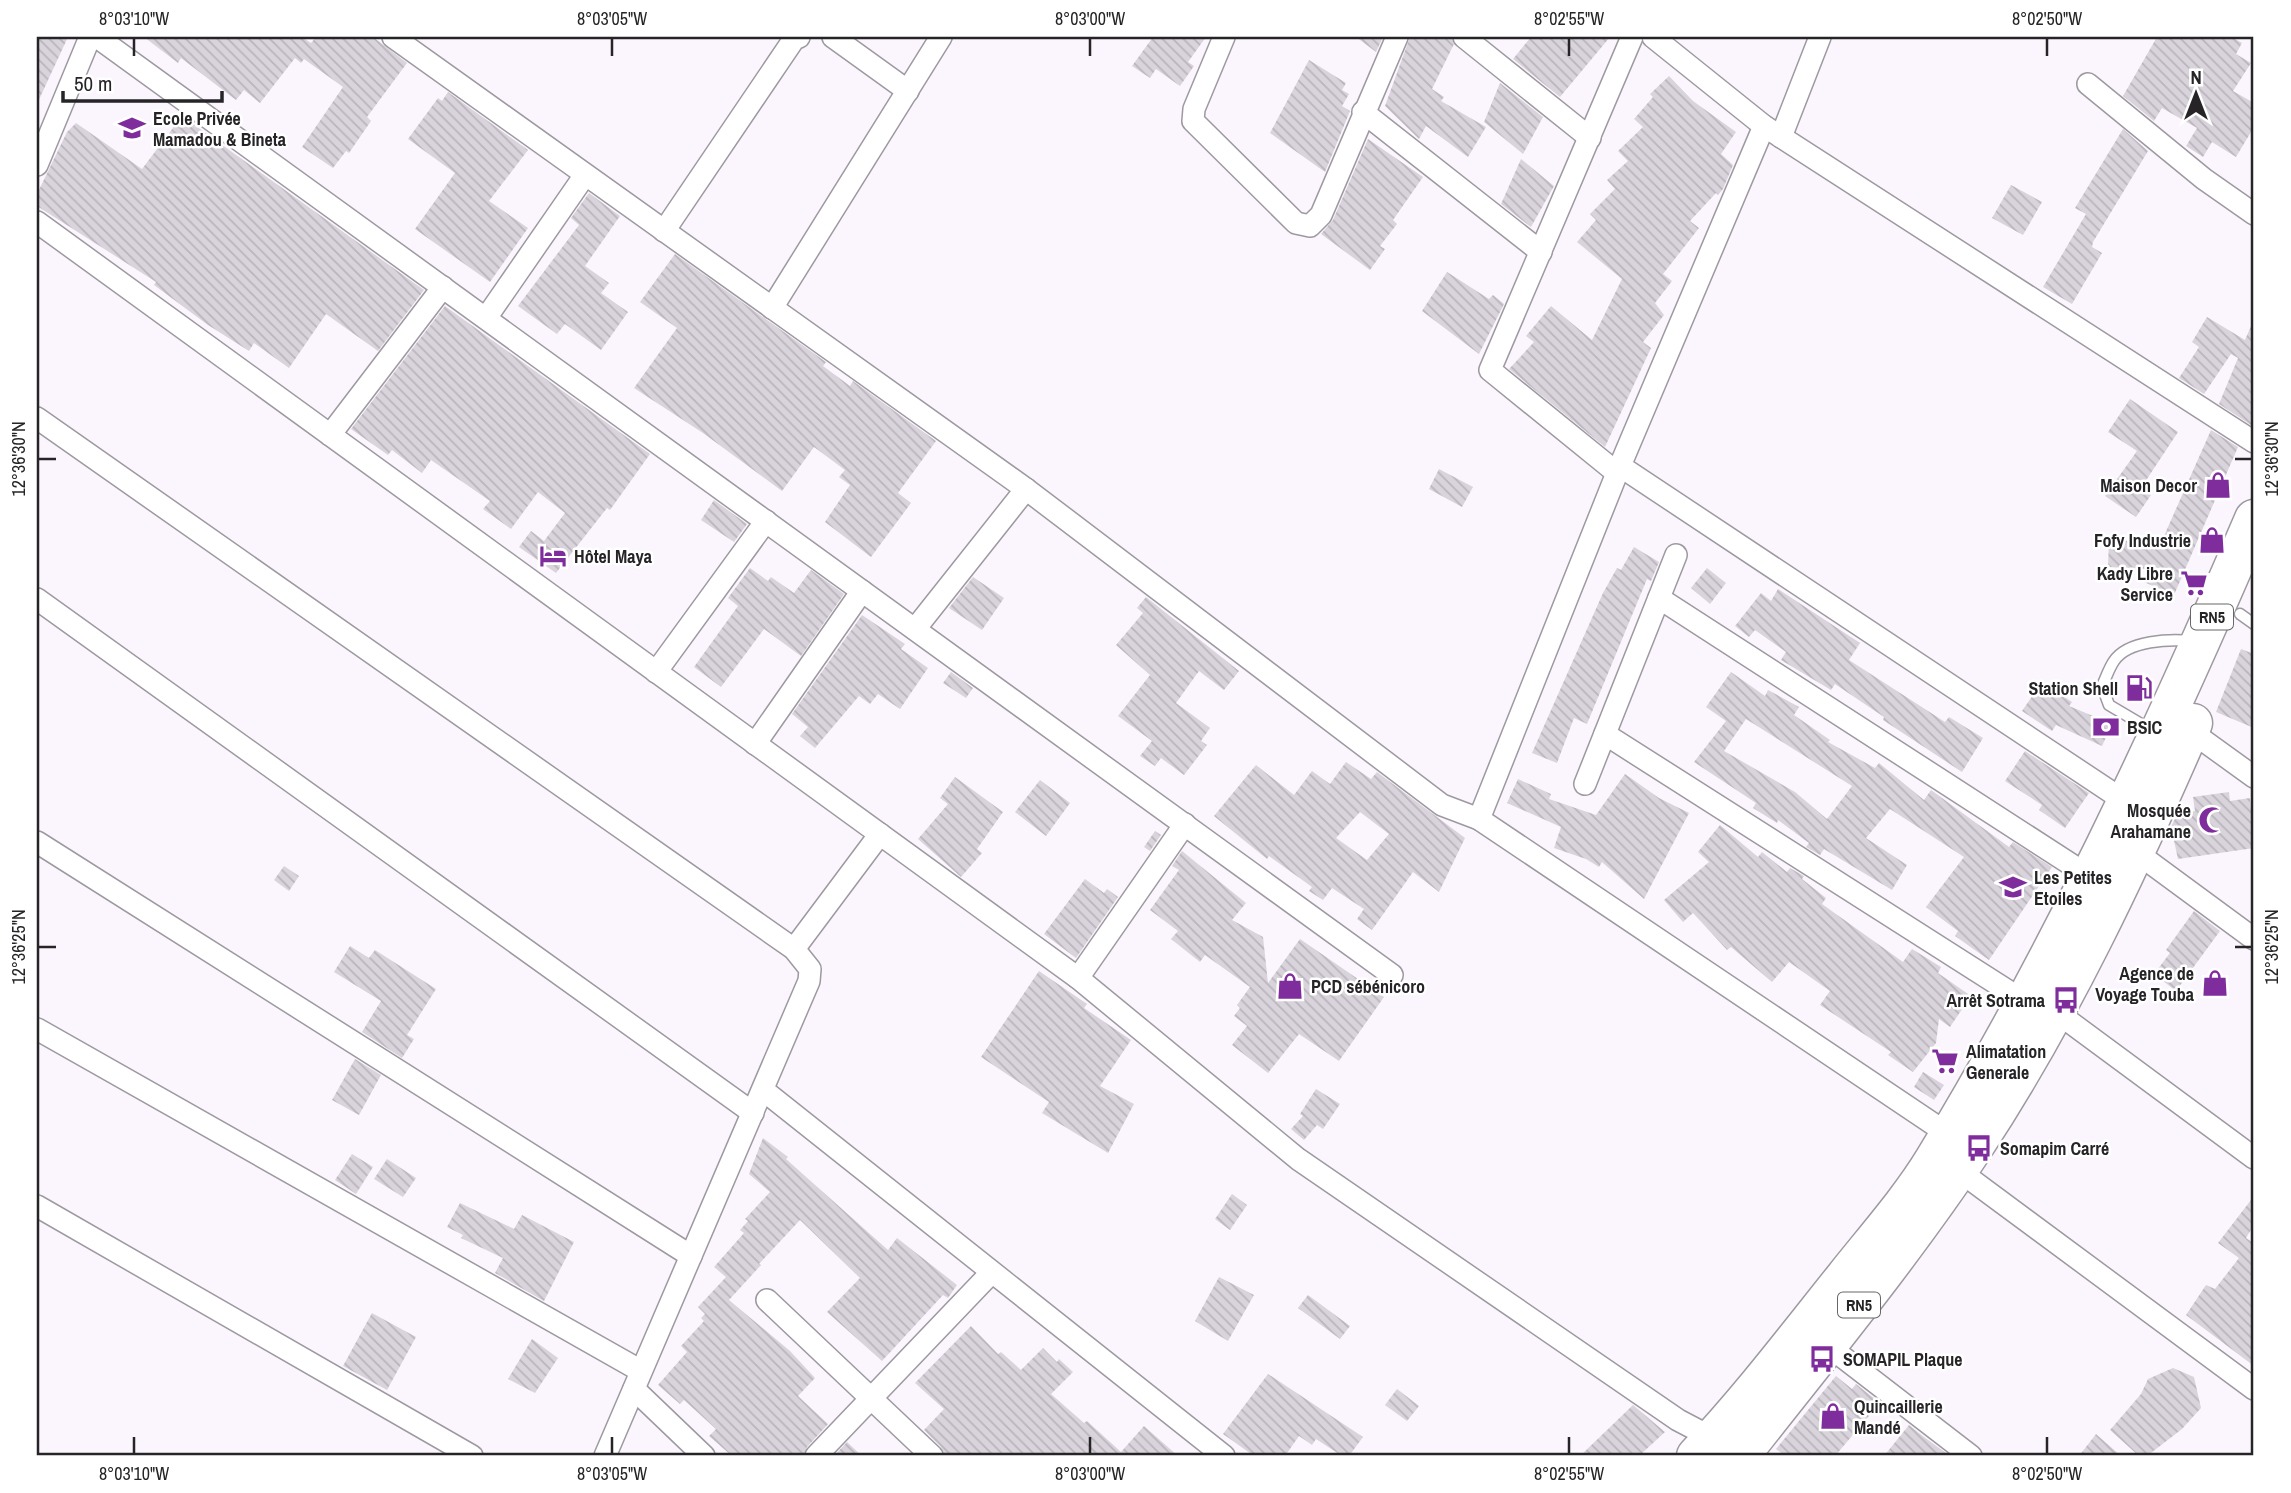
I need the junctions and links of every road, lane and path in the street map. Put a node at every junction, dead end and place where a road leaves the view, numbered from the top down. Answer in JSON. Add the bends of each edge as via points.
{"nodes":[{"id":1,"x":90,"y":37,"type":"edge"},
{"id":2,"x":97,"y":37,"type":"edge"},
{"id":3,"x":393,"y":37,"type":"edge"},
{"id":4,"x":799,"y":37,"type":"edge"},
{"id":5,"x":832,"y":37,"type":"edge"},
{"id":6,"x":941,"y":37,"type":"edge"},
{"id":7,"x":1224,"y":37,"type":"edge"},
{"id":8,"x":1397,"y":37,"type":"edge"},
{"id":9,"x":1464,"y":37,"type":"edge"},
{"id":10,"x":1632,"y":37,"type":"edge"},
{"id":11,"x":1653,"y":37,"type":"edge"},
{"id":12,"x":1820,"y":37,"type":"edge"},
{"id":13,"x":2088,"y":84,"type":"dead end"},
{"id":14,"x":908,"y":91,"type":"junction"},
{"id":15,"x":1363,"y":112,"type":"junction"},
{"id":16,"x":1773,"y":131,"type":"junction"},
{"id":17,"x":1590,"y":138,"type":"junction"},
{"id":18,"x":37,"y":165,"type":"edge"},
{"id":19,"x":585,"y":175,"type":"junction"},
{"id":20,"x":2254,"y":214,"type":"edge"},
{"id":21,"x":37,"y":222,"type":"edge"},
{"id":22,"x":664,"y":231,"type":"junction"},
{"id":23,"x":1541,"y":252,"type":"junction"},
{"id":24,"x":443,"y":287,"type":"junction"},
{"id":25,"x":772,"y":308,"type":"junction"},
{"id":26,"x":485,"y":317,"type":"junction"},
{"id":27,"x":37,"y":418,"type":"edge"},
{"id":28,"x":330,"y":435,"type":"junction"},
{"id":29,"x":2254,"y":442,"type":"edge"},
{"id":30,"x":1618,"y":470,"type":"junction"},
{"id":31,"x":1026,"y":489,"type":"junction"},
{"id":32,"x":2254,"y":519,"type":"edge"},
{"id":33,"x":766,"y":521,"type":"junction"},
{"id":34,"x":1676,"y":555,"type":"dead end"},
{"id":35,"x":862,"y":591,"type":"junction"},
{"id":36,"x":1659,"y":598,"type":"junction"},
{"id":37,"x":37,"y":599,"type":"edge"},
{"id":38,"x":2250,"y":606,"type":"edge"},
{"id":39,"x":915,"y":629,"type":"junction"},
{"id":40,"x":2201,"y":642,"type":"junction"},
{"id":41,"x":656,"y":672,"type":"junction"},
{"id":42,"x":2172,"y":726,"type":"junction"},
{"id":43,"x":1605,"y":734,"type":"junction"},
{"id":44,"x":755,"y":744,"type":"junction"},
{"id":45,"x":2254,"y":777,"type":"edge"},
{"id":46,"x":1585,"y":784,"type":"dead end"},
{"id":47,"x":1479,"y":820,"type":"junction"},
{"id":48,"x":1185,"y":824,"type":"junction"},
{"id":49,"x":2123,"y":829,"type":"junction"},
{"id":50,"x":880,"y":834,"type":"junction"},
{"id":51,"x":37,"y":842,"type":"edge"},
{"id":52,"x":2089,"y":876,"type":"junction"},
{"id":53,"x":2254,"y":939,"type":"edge"},
{"id":54,"x":793,"y":949,"type":"junction"},
{"id":55,"x":1392,"y":975,"type":"dead end"},
{"id":56,"x":1078,"y":978,"type":"junction"},
{"id":57,"x":2041,"y":1007,"type":"junction"},
{"id":58,"x":37,"y":1029,"type":"edge"},
{"id":59,"x":762,"y":1090,"type":"junction"},
{"id":60,"x":753,"y":1113,"type":"junction"},
{"id":61,"x":1960,"y":1151,"type":"junction"},
{"id":62,"x":2254,"y":1158,"type":"edge"},
{"id":63,"x":37,"y":1206,"type":"edge"},
{"id":64,"x":691,"y":1256,"type":"junction"},
{"id":65,"x":991,"y":1273,"type":"junction"},
{"id":66,"x":767,"y":1300,"type":"dead end"},
{"id":67,"x":1827,"y":1345,"type":"junction"},
{"id":68,"x":637,"y":1380,"type":"junction"},
{"id":69,"x":2254,"y":1390,"type":"edge"},
{"id":70,"x":871,"y":1399,"type":"junction"},
{"id":71,"x":1726,"y":1452,"type":"edge"},
{"id":72,"x":1217,"y":1454,"type":"edge"},
{"id":73,"x":472,"y":1456,"type":"edge"},
{"id":74,"x":605,"y":1456,"type":"edge"},
{"id":75,"x":704,"y":1456,"type":"edge"},
{"id":76,"x":816,"y":1456,"type":"edge"},
{"id":77,"x":932,"y":1456,"type":"edge"},
{"id":78,"x":1971,"y":1456,"type":"edge"}],
"edges":[{"from":1,"to":18,"type":"street"},
{"from":2,"to":24,"type":"street"},
{"from":3,"to":19,"type":"street"},
{"from":4,"to":22,"type":"street","via":[[793,39]]},
{"from":5,"to":14,"type":"street"},
{"from":6,"to":14,"type":"street"},
{"from":7,"to":15,"type":"street","via":[[1193,121],[1297,223],[1310,226],[1321,215]]},
{"from":8,"to":15,"type":"street"},
{"from":9,"to":17,"type":"street"},
{"from":10,"to":17,"type":"street"},
{"from":11,"to":16,"type":"street"},
{"from":12,"to":16,"type":"street"},
{"from":13,"to":20,"type":"street"},
{"from":14,"to":25,"type":"street"},
{"from":15,"to":23,"type":"street"},
{"from":16,"to":29,"type":"street"},
{"from":16,"to":30,"type":"street"},
{"from":17,"to":23,"type":"street"},
{"from":19,"to":22,"type":"street"},
{"from":19,"to":26,"type":"street"},
{"from":21,"to":28,"type":"street"},
{"from":22,"to":25,"type":"street"},
{"from":23,"to":30,"type":"street","via":[[1490,370]]},
{"from":24,"to":26,"type":"street"},
{"from":24,"to":28,"type":"street"},
{"from":25,"to":31,"type":"street"},
{"from":26,"to":33,"type":"street"},
{"from":27,"to":54,"type":"street"},
{"from":28,"to":41,"type":"street"},
{"from":30,"to":47,"type":"street"},
{"from":30,"to":49,"type":"street"},
{"from":31,"to":39,"type":"street"},
{"from":31,"to":47,"type":"street","via":[[1442,805]]},
{"from":32,"to":40,"type":"highway","number":"RN5"},
{"from":33,"to":35,"type":"street"},
{"from":33,"to":41,"type":"street"},
{"from":34,"to":36,"type":"street"},
{"from":35,"to":39,"type":"street"},
{"from":35,"to":44,"type":"street"},
{"from":36,"to":43,"type":"street"},
{"from":36,"to":52,"type":"street"},
{"from":37,"to":60,"type":"street"},
{"from":38,"to":42,"type":"highway","number":"RN5"},
{"from":39,"to":48,"type":"street"},
{"from":40,"to":42,"type":"highway","number":"RN5"},
{"from":40,"to":42,"type":"lane","via":[[2168,639],[2143,644],[2115,658],[2102,686],[2109,705]]},
{"from":41,"to":44,"type":"street"},
{"from":42,"to":45,"type":"street"},
{"from":42,"to":49,"type":"highway","number":"RN5"},
{"from":42,"to":49,"type":"highway","number":"RN5"},
{"from":43,"to":46,"type":"street"},
{"from":43,"to":57,"type":"street"},
{"from":44,"to":50,"type":"street"},
{"from":47,"to":61,"type":"street"},
{"from":48,"to":55,"type":"street"},
{"from":48,"to":56,"type":"street"},
{"from":49,"to":52,"type":"highway","number":"RN5"},
{"from":49,"to":53,"type":"street"},
{"from":49,"to":57,"type":"highway","number":"RN5"},
{"from":50,"to":54,"type":"street"},
{"from":50,"to":56,"type":"street"},
{"from":51,"to":64,"type":"street"},
{"from":52,"to":57,"type":"highway","number":"RN5"},
{"from":54,"to":59,"type":"street","via":[[810,969],[809,981]]},
{"from":56,"to":71,"type":"street","via":[[1297,1159]]},
{"from":57,"to":61,"type":"highway","number":"RN5"},
{"from":57,"to":62,"type":"street"},
{"from":58,"to":68,"type":"street"},
{"from":59,"to":60,"type":"street"},
{"from":59,"to":65,"type":"street"},
{"from":60,"to":64,"type":"street"},
{"from":61,"to":67,"type":"highway","number":"RN5","via":[[1886,1271]]},
{"from":61,"to":69,"type":"street"},
{"from":61,"to":71,"type":"highway","number":"RN5","via":[[1934,1161],[1871,1243]]},
{"from":63,"to":73,"type":"street"},
{"from":64,"to":68,"type":"street"},
{"from":65,"to":70,"type":"street"},
{"from":65,"to":72,"type":"street"},
{"from":66,"to":70,"type":"street"},
{"from":67,"to":71,"type":"highway","number":"RN5"},
{"from":67,"to":78,"type":"street"},
{"from":68,"to":74,"type":"street"},
{"from":68,"to":75,"type":"street"},
{"from":70,"to":76,"type":"street"},
{"from":70,"to":77,"type":"street"}]}
